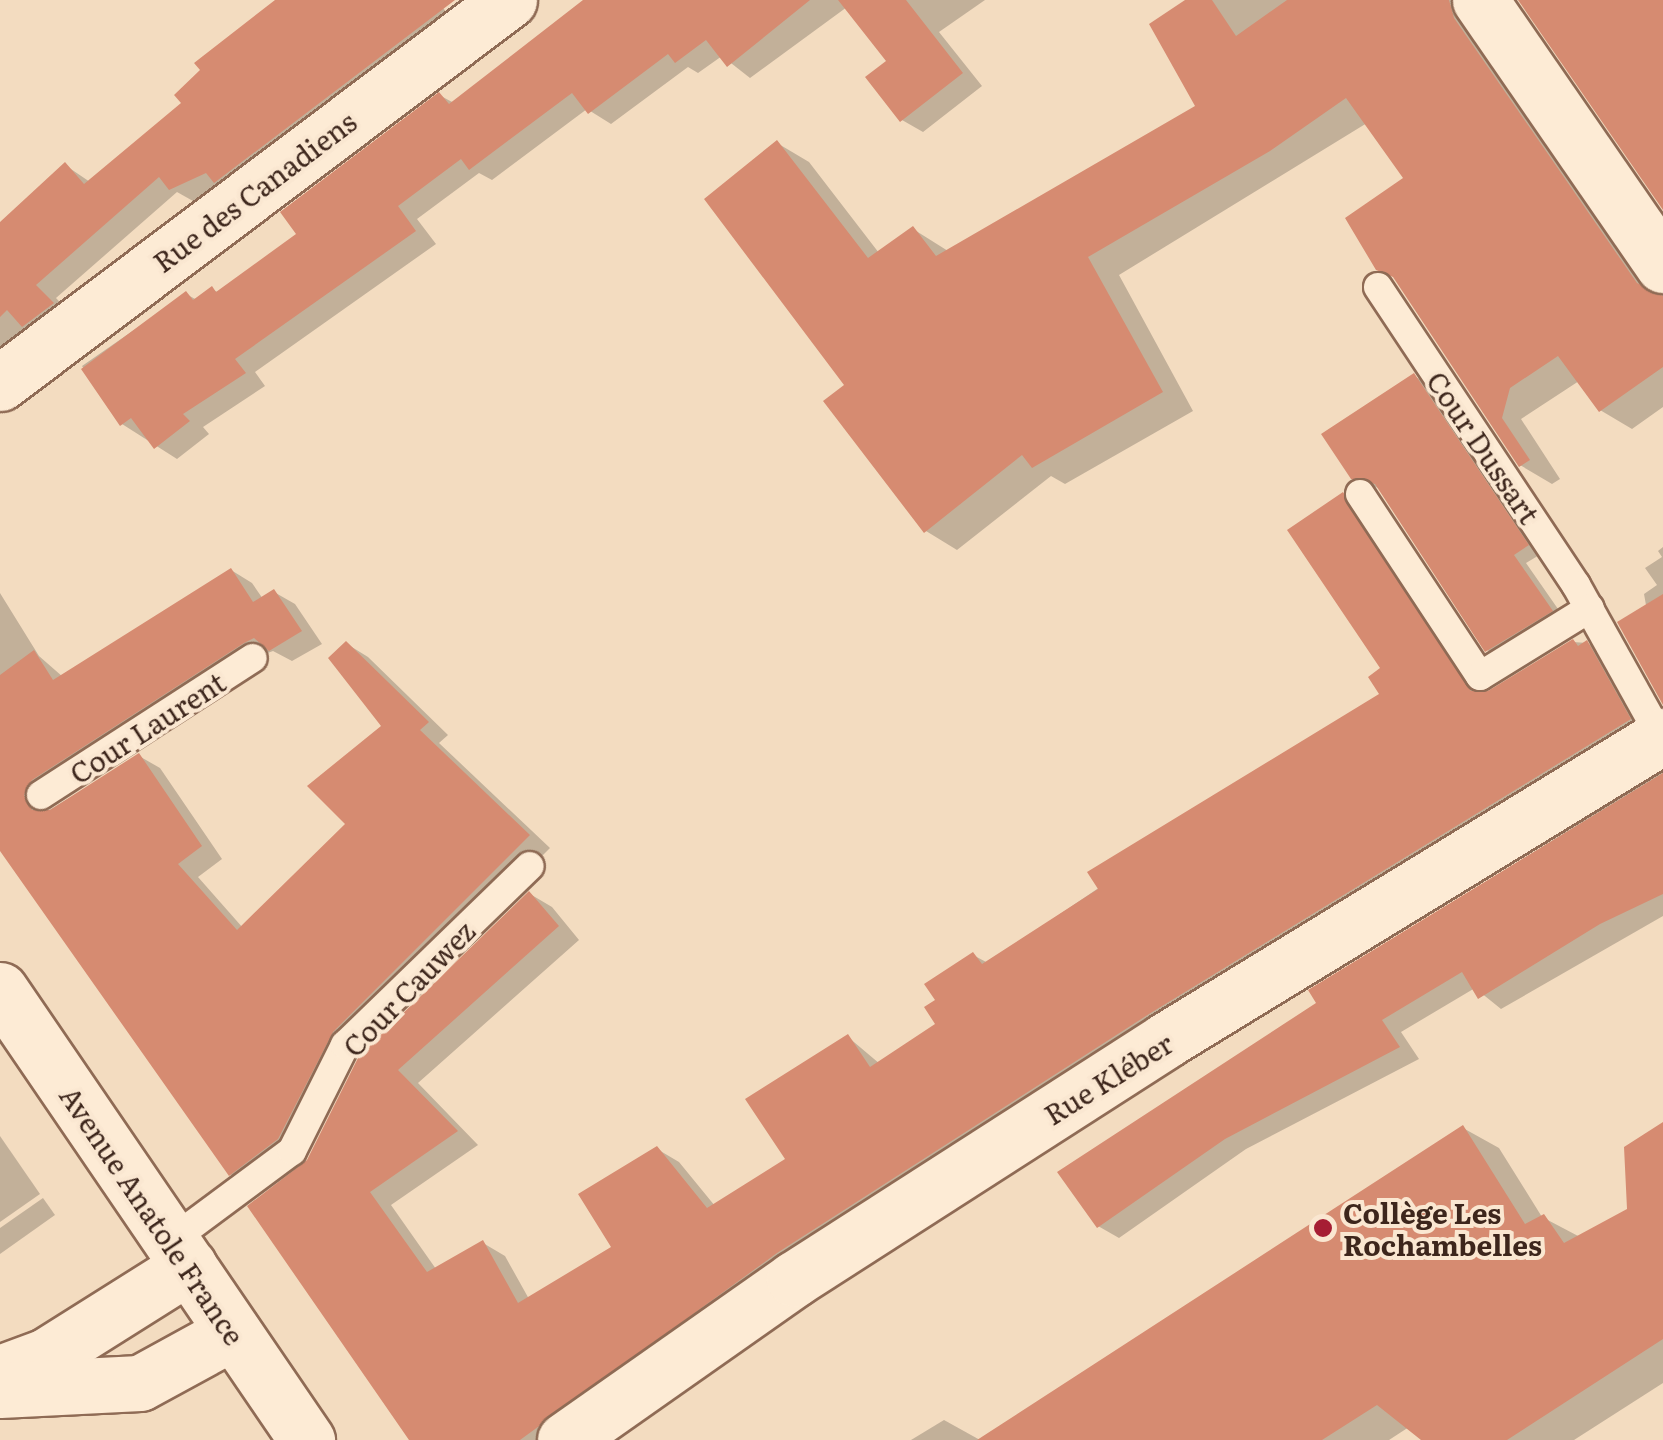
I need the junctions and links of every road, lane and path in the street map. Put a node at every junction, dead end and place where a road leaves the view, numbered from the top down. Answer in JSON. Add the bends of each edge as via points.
{"nodes":[{"id":1,"x":508,"y":0,"type":"edge"},
{"id":2,"x":1480,"y":0,"type":"edge"},
{"id":3,"x":1663,"y":266,"type":"edge"},
{"id":4,"x":1378,"y":287,"type":"dead end"},
{"id":5,"x":0,"y":383,"type":"edge"},
{"id":6,"x":1360,"y":494,"type":"dead end"},
{"id":7,"x":1590,"y":608,"type":"junction"},
{"id":8,"x":252,"y":658,"type":"dead end"},
{"id":9,"x":1662,"y":737,"type":"edge"},
{"id":10,"x":41,"y":796,"type":"dead end"},
{"id":11,"x":530,"y":866,"type":"dead end"},
{"id":12,"x":0,"y":990,"type":"edge"},
{"id":13,"x":181,"y":1253,"type":"junction"},
{"id":14,"x":233,"y":1332,"type":"junction"},
{"id":15,"x":0,"y":1373,"type":"edge"},
{"id":16,"x":0,"y":1390,"type":"edge"},
{"id":17,"x":306,"y":1440,"type":"edge"},
{"id":18,"x":565,"y":1440,"type":"edge"}],
"edges":[{"from":1,"to":5,"type":"street","name":"Rue des Canadiens"},
{"from":2,"to":3,"type":"street"},
{"from":4,"to":7,"type":"lane","name":"Cour Dussart"},
{"from":6,"to":7,"type":"lane","via":[[1480,676]]},
{"from":7,"to":9,"type":"lane","name":"Cour Dussart"},
{"from":8,"to":10,"type":"lane","name":"Cour Laurent"},
{"from":9,"to":18,"type":"street","name":"Rue Kléber","via":[[1134,1061],[794,1280]]},
{"from":11,"to":13,"type":"lane","name":"Cour Cauwez","via":[[345,1045],[292,1150]]},
{"from":12,"to":13,"type":"street","name":"Avenue Anatole France"},
{"from":13,"to":14,"type":"street","name":"Avenue Anatole France"},
{"from":13,"to":15,"type":"street","via":[[46,1356]]},
{"from":14,"to":16,"type":"street","via":[[140,1383]]},
{"from":14,"to":17,"type":"street","name":"Avenue Anatole France"}]}
